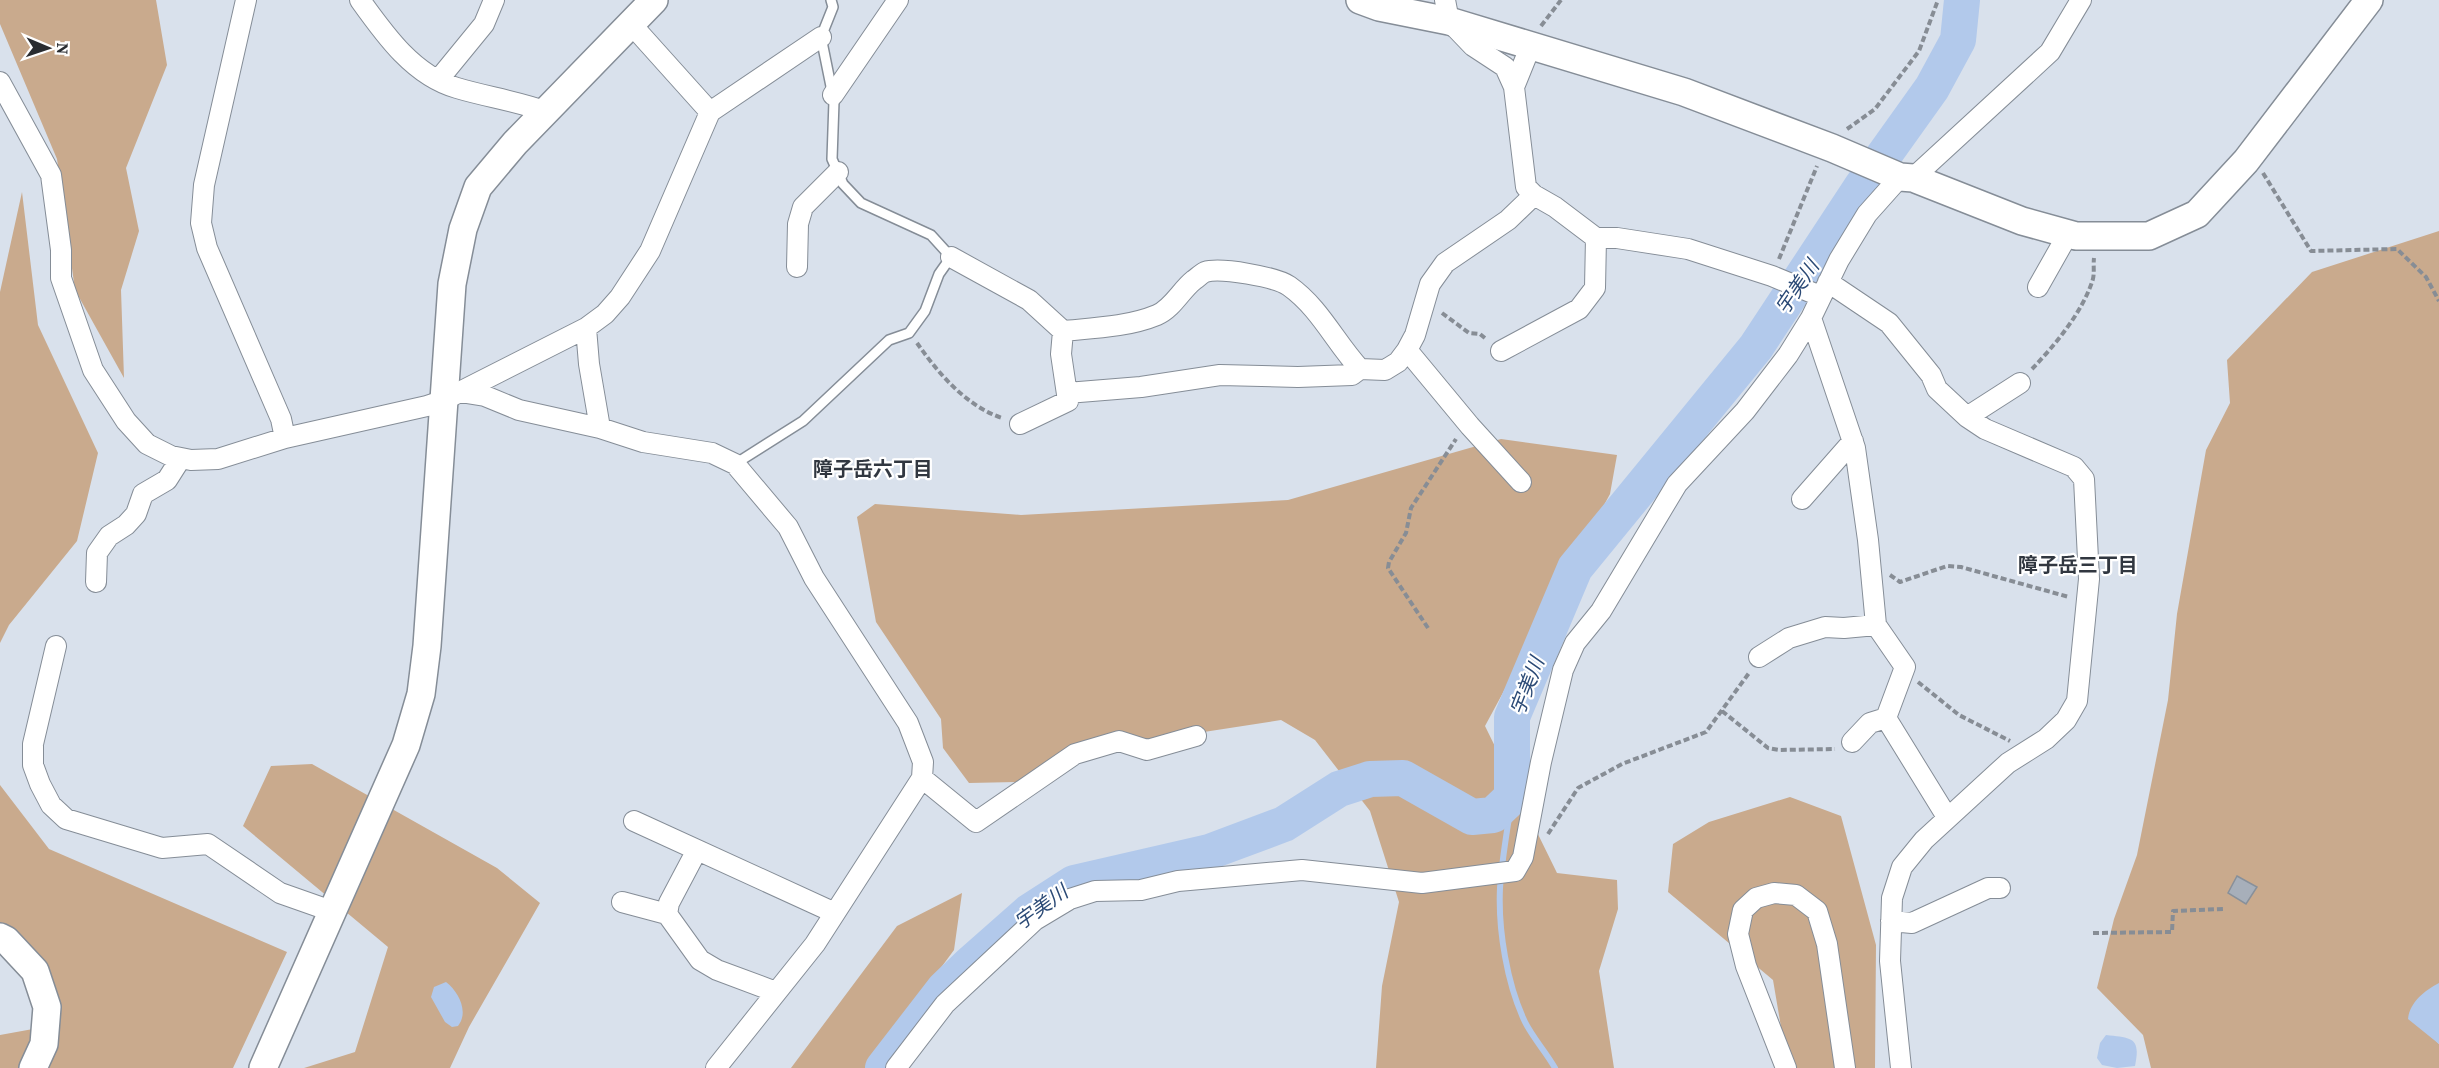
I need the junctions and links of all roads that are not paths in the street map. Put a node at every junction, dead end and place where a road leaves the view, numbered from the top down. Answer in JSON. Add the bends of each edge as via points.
{"nodes":[{"id":1,"x":246,"y":0,"type":"edge"},
{"id":2,"x":360,"y":0,"type":"edge"},
{"id":3,"x":494,"y":0,"type":"edge"},
{"id":4,"x":654,"y":0,"type":"edge"},
{"id":5,"x":831,"y":0,"type":"edge"},
{"id":6,"x":898,"y":0,"type":"edge"},
{"id":7,"x":1360,"y":0,"type":"edge"},
{"id":8,"x":2081,"y":0,"type":"edge"},
{"id":9,"x":2369,"y":0,"type":"edge"},
{"id":10,"x":1447,"y":10,"type":"edge"},
{"id":11,"x":631,"y":24,"type":"junction"},
{"id":12,"x":820,"y":37,"type":"junction"},
{"id":13,"x":1531,"y":45,"type":"junction"},
{"id":14,"x":439,"y":79,"type":"junction"},
{"id":15,"x":0,"y":82,"type":"edge"},
{"id":16,"x":1514,"y":87,"type":"junction"},
{"id":17,"x":833,"y":95,"type":"junction"},
{"id":18,"x":546,"y":112,"type":"junction"},
{"id":19,"x":710,"y":112,"type":"junction"},
{"id":20,"x":838,"y":172,"type":"junction"},
{"id":21,"x":1902,"y":176,"type":"junction"},
{"id":22,"x":1534,"y":195,"type":"junction"},
{"id":23,"x":2081,"y":235,"type":"junction"},
{"id":24,"x":1596,"y":238,"type":"junction"},
{"id":25,"x":951,"y":257,"type":"junction"},
{"id":26,"x":796,"y":267,"type":"dead end"},
{"id":27,"x":2038,"y":287,"type":"dead end"},
{"id":28,"x":1820,"y":290,"type":"junction"},
{"id":29,"x":1811,"y":318,"type":"junction"},
{"id":30,"x":586,"y":328,"type":"junction"},
{"id":31,"x":1063,"y":331,"type":"junction"},
{"id":32,"x":1407,"y":350,"type":"junction"},
{"id":33,"x":1501,"y":351,"type":"road end"},
{"id":34,"x":1360,"y":369,"type":"junction"},
{"id":35,"x":2020,"y":383,"type":"road end"},
{"id":36,"x":1067,"y":393,"type":"junction"},
{"id":37,"x":451,"y":396,"type":"junction"},
{"id":38,"x":1967,"y":417,"type":"junction"},
{"id":39,"x":1020,"y":424,"type":"road end"},
{"id":40,"x":600,"y":428,"type":"junction"},
{"id":41,"x":285,"y":438,"type":"junction"},
{"id":42,"x":1853,"y":441,"type":"junction"},
{"id":43,"x":181,"y":458,"type":"junction"},
{"id":44,"x":735,"y":464,"type":"junction"},
{"id":45,"x":1521,"y":482,"type":"dead end"},
{"id":46,"x":1802,"y":499,"type":"dead end"},
{"id":47,"x":96,"y":582,"type":"dead end"},
{"id":48,"x":1876,"y":625,"type":"junction"},
{"id":49,"x":56,"y":646,"type":"dead end"},
{"id":50,"x":1759,"y":657,"type":"road end"},
{"id":51,"x":1886,"y":718,"type":"junction"},
{"id":52,"x":1196,"y":736,"type":"dead end"},
{"id":53,"x":1852,"y":742,"type":"road end"},
{"id":54,"x":922,"y":778,"type":"junction"},
{"id":55,"x":1947,"y":817,"type":"junction"},
{"id":56,"x":634,"y":821,"type":"dead end"},
{"id":57,"x":697,"y":850,"type":"junction"},
{"id":58,"x":2000,"y":888,"type":"dead end"},
{"id":59,"x":622,"y":902,"type":"dead end"},
{"id":60,"x":334,"y":912,"type":"junction"},
{"id":61,"x":835,"y":913,"type":"junction"},
{"id":62,"x":668,"y":914,"type":"junction"},
{"id":63,"x":1891,"y":921,"type":"junction"},
{"id":64,"x":0,"y":937,"type":"edge"},
{"id":65,"x":776,"y":992,"type":"junction"},
{"id":66,"x":33,"y":1068,"type":"edge"},
{"id":67,"x":263,"y":1068,"type":"edge"},
{"id":68,"x":716,"y":1068,"type":"edge"},
{"id":69,"x":896,"y":1068,"type":"edge"},
{"id":70,"x":1786,"y":1068,"type":"edge"},
{"id":71,"x":1845,"y":1068,"type":"edge"},
{"id":72,"x":1901,"y":1068,"type":"edge"}],
"edges":[{"from":1,"to":41,"type":"street","via":[[204,185],[201,223],[207,248],[281,419]]},
{"from":2,"to":14,"type":"street","via":[[383,32],[419,70]]},
{"from":3,"to":14,"type":"street","via":[[484,24]]},
{"from":4,"to":11,"type":"street"},
{"from":5,"to":12,"type":"lane","via":[[833,7]]},
{"from":6,"to":17,"type":"street"},
{"from":7,"to":10,"type":"street","via":[[1379,7]]},
{"from":8,"to":21,"type":"street","via":[[2050,52]]},
{"from":9,"to":23,"type":"street","via":[[2246,161],[2197,214],[2149,236]]},
{"from":10,"to":13,"type":"street"},
{"from":10,"to":16,"type":"street","via":[[1473,46],[1505,68]]},
{"from":11,"to":18,"type":"street"},
{"from":11,"to":19,"type":"street"},
{"from":12,"to":17,"type":"lane"},
{"from":12,"to":19,"type":"street"},
{"from":13,"to":16,"type":"street"},
{"from":13,"to":21,"type":"street","via":[[1684,92]]},
{"from":14,"to":18,"type":"street","via":[[455,88]]},
{"from":15,"to":43,"type":"street","via":[[51,175],[61,278],[93,370],[126,421],[147,444]]},
{"from":16,"to":22,"type":"street","via":[[1526,187]]},
{"from":17,"to":20,"type":"lane","via":[[832,159]]},
{"from":18,"to":37,"type":"street","via":[[478,187],[463,229],[452,284]]},
{"from":19,"to":30,"type":"street","via":[[650,251],[620,297]]},
{"from":20,"to":25,"type":"lane","via":[[843,184],[861,203],[931,236]]},
{"from":20,"to":26,"type":"street","via":[[803,207]]},
{"from":21,"to":23,"type":"street","via":[[2022,221]]},
{"from":21,"to":28,"type":"street","via":[[1868,214]]},
{"from":22,"to":24,"type":"street"},
{"from":22,"to":32,"type":"street","via":[[1508,220],[1445,263],[1430,284]]},
{"from":23,"to":27,"type":"street"},
{"from":24,"to":28,"type":"street","via":[[1688,249]]},
{"from":24,"to":33,"type":"street","via":[[1595,288],[1579,309]]},
{"from":25,"to":31,"type":"street","via":[[1029,300]]},
{"from":25,"to":44,"type":"lane","via":[[939,274],[925,311],[909,333],[889,340],[803,421]]},
{"from":28,"to":29,"type":"street"},
{"from":28,"to":38,"type":"street","via":[[1889,323],[1931,375],[1937,389]]},
{"from":29,"to":42,"type":"street"},
{"from":29,"to":69,"type":"street","via":[[1745,411],[1677,484],[1601,610],[1575,643],[1563,670],[1523,857],[1515,871],[1422,884],[1302,870],[1178,881],[1141,890],[1095,891],[1070,899],[1035,920],[945,1004]]},
{"from":30,"to":37,"type":"street"},
{"from":30,"to":40,"type":"street"},
{"from":31,"to":34,"type":"street","via":[[1122,324],[1159,314],[1205,272],[1236,271],[1288,285],[1319,313]]},
{"from":31,"to":36,"type":"street","via":[[1060,354]]},
{"from":32,"to":34,"type":"street","via":[[1385,370]]},
{"from":32,"to":45,"type":"street"},
{"from":34,"to":36,"type":"street","via":[[1352,375],[1220,375]]},
{"from":35,"to":38,"type":"street"},
{"from":36,"to":39,"type":"street","via":[[1068,401]]},
{"from":37,"to":40,"type":"street","via":[[485,396],[519,410]]},
{"from":37,"to":41,"type":"street"},
{"from":37,"to":60,"type":"street","via":[[421,694],[406,746]]},
{"from":38,"to":55,"type":"street","via":[[1984,429],[2074,467],[2084,478],[2089,579],[2077,701],[2066,720],[2046,739],[2008,763]]},
{"from":40,"to":44,"type":"street","via":[[643,442],[712,453]]},
{"from":41,"to":43,"type":"street","via":[[218,459]]},
{"from":42,"to":46,"type":"street"},
{"from":42,"to":48,"type":"street"},
{"from":43,"to":47,"type":"street","via":[[167,480],[143,494],[136,514],[109,536],[97,553]]},
{"from":44,"to":54,"type":"street","via":[[788,527],[814,579],[908,723],[924,762]]},
{"from":48,"to":50,"type":"street","via":[[1825,627],[1789,638]]},
{"from":48,"to":51,"type":"street","via":[[1905,667]]},
{"from":49,"to":60,"type":"street","via":[[33,744],[33,765],[51,805],[66,819],[162,848],[208,844],[280,893]]},
{"from":51,"to":53,"type":"street","via":[[1870,723]]},
{"from":51,"to":55,"type":"street"},
{"from":52,"to":54,"type":"street","via":[[1147,750],[1119,741],[1075,754],[976,822]]},
{"from":54,"to":61,"type":"street"},
{"from":55,"to":63,"type":"street","via":[[1902,867],[1892,898]]},
{"from":56,"to":57,"type":"street"},
{"from":57,"to":61,"type":"street"},
{"from":57,"to":62,"type":"street","via":[[669,903]]},
{"from":58,"to":63,"type":"street","via":[[1988,888],[1912,923]]},
{"from":59,"to":62,"type":"street"},
{"from":60,"to":67,"type":"street"},
{"from":61,"to":65,"type":"street"},
{"from":62,"to":65,"type":"street","via":[[700,960]]},
{"from":63,"to":72,"type":"street","via":[[1890,961]]},
{"from":64,"to":66,"type":"street","via":[[35,971],[47,1007],[44,1044]]},
{"from":65,"to":68,"type":"street"},
{"from":70,"to":71,"type":"street","via":[[1746,966],[1738,934],[1743,910],[1756,898],[1774,894],[1796,895],[1817,911],[1827,944]]}]}
